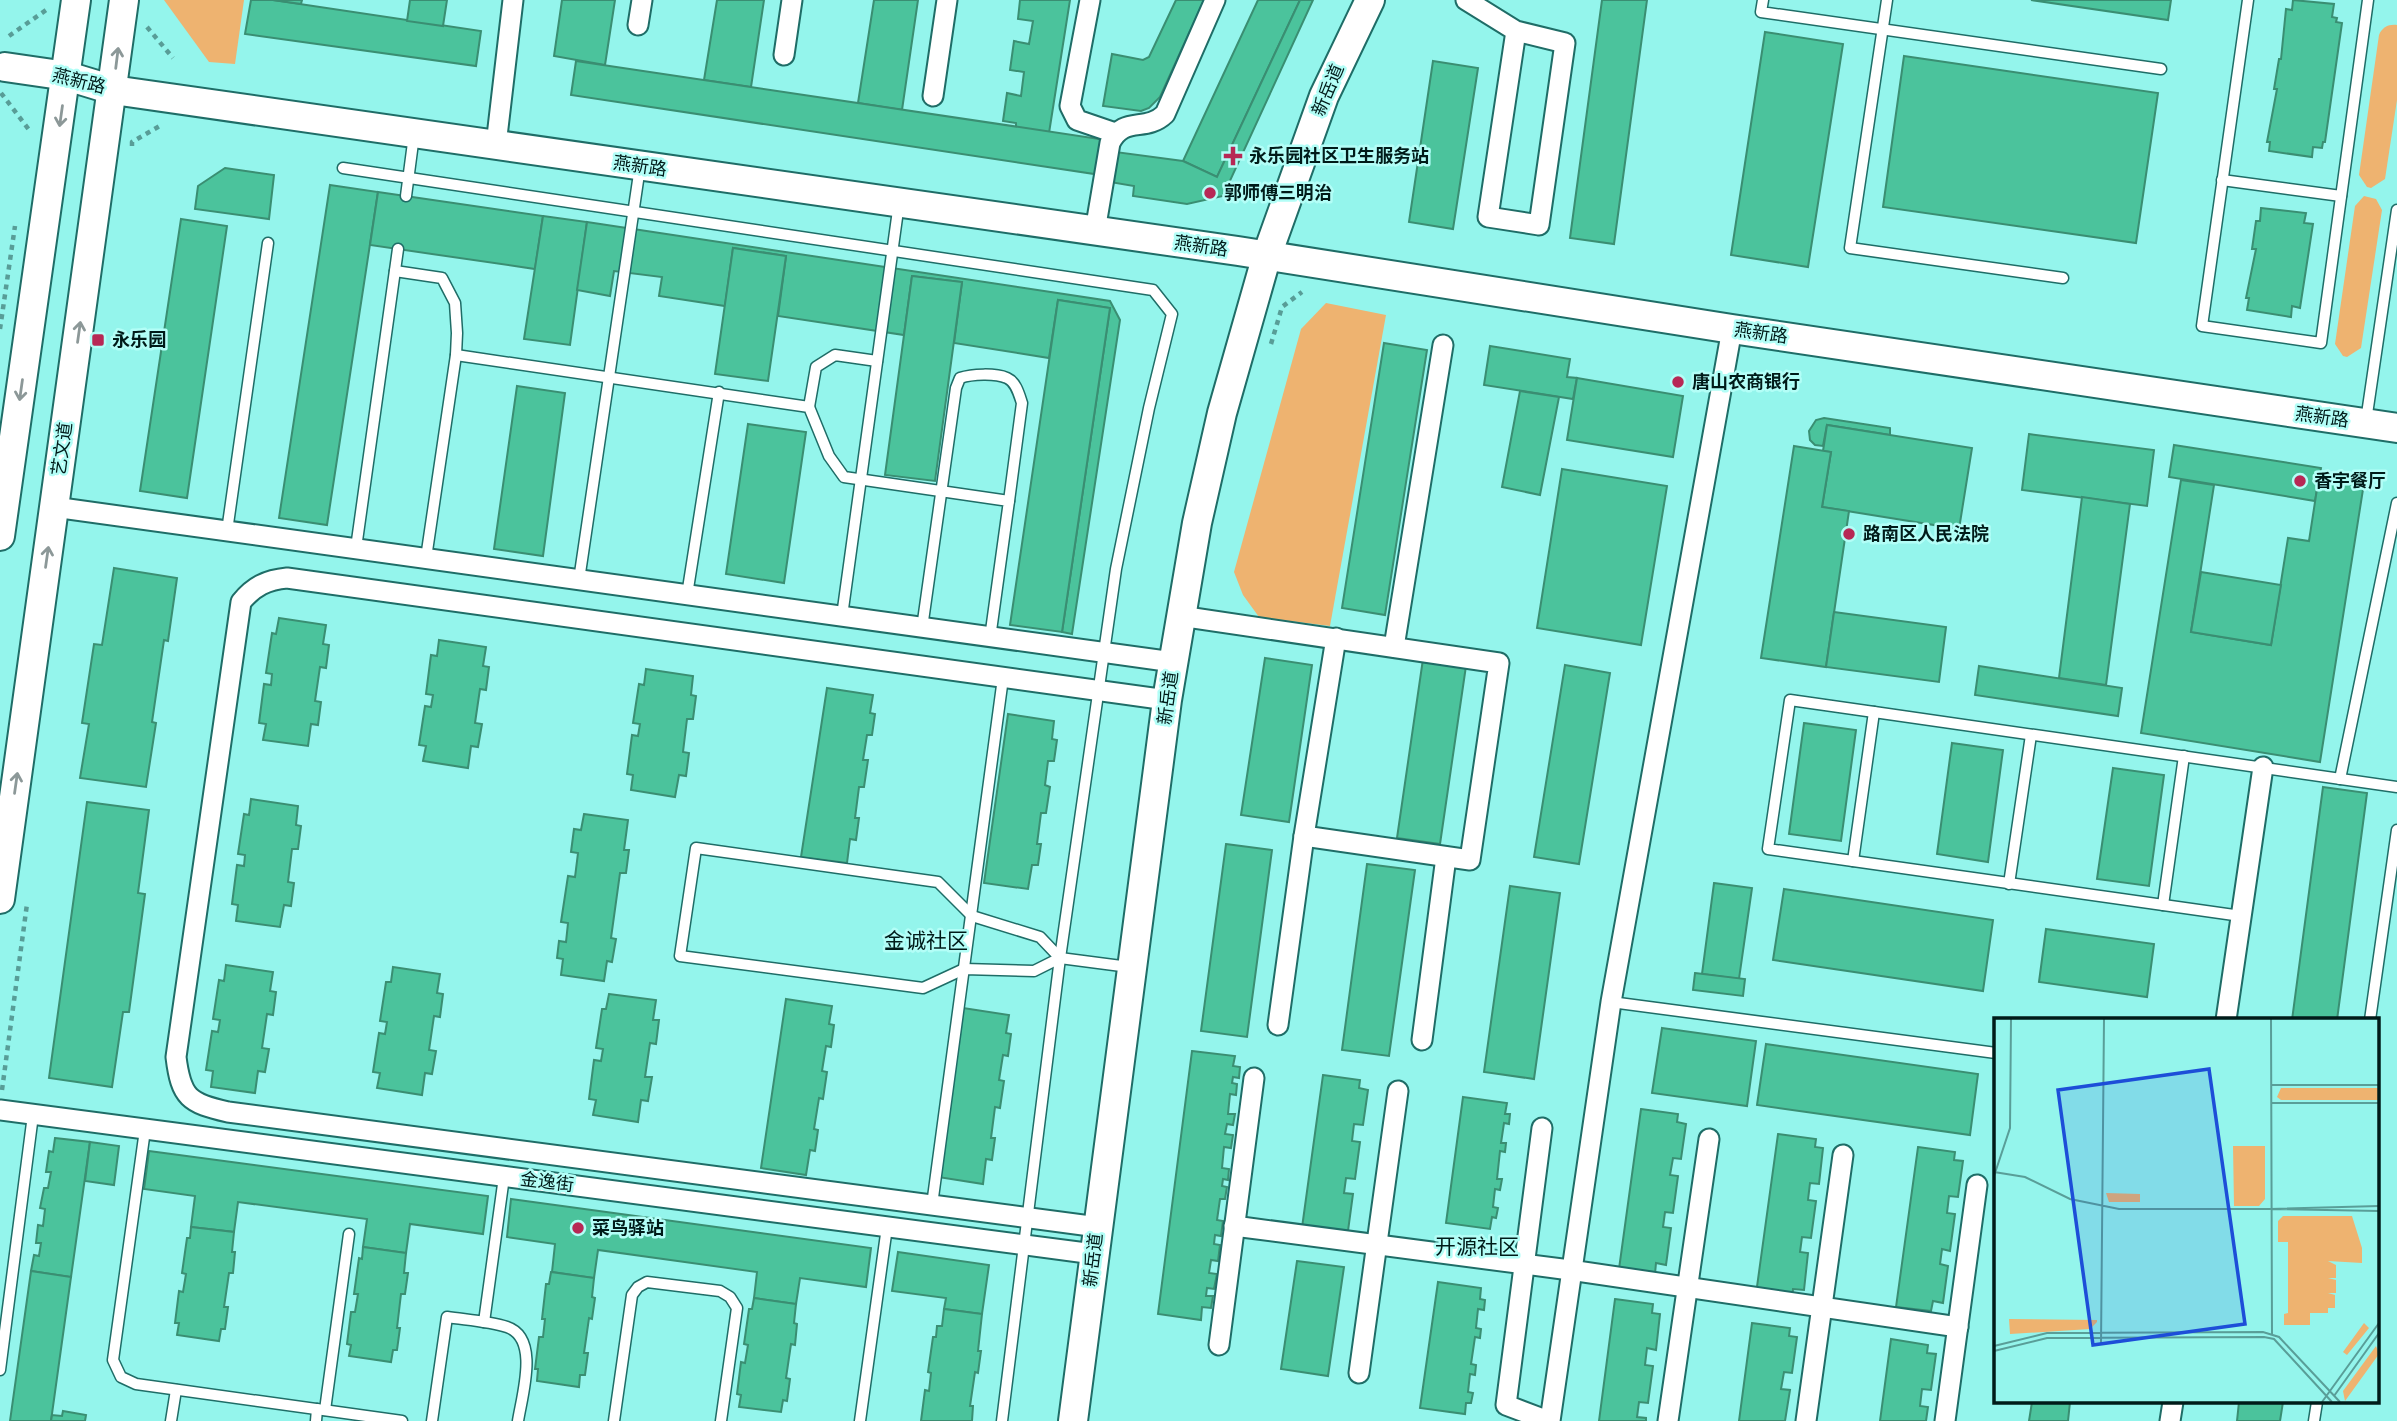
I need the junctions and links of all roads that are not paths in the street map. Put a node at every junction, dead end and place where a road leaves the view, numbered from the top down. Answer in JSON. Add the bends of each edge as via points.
{"nodes":[{"id":1,"x":76,"y":0,"type":"edge"},
{"id":2,"x":513,"y":0,"type":"edge"},
{"id":3,"x":642,"y":0,"type":"edge"},
{"id":4,"x":792,"y":0,"type":"edge"},
{"id":5,"x":947,"y":0,"type":"edge"},
{"id":6,"x":1090,"y":0,"type":"edge"},
{"id":7,"x":1216,"y":0,"type":"edge"},
{"id":8,"x":1370,"y":0,"type":"edge"},
{"id":9,"x":1466,"y":0,"type":"edge"},
{"id":10,"x":1763,"y":0,"type":"edge"},
{"id":11,"x":1887,"y":0,"type":"edge"},
{"id":12,"x":2248,"y":0,"type":"edge"},
{"id":13,"x":2368,"y":0,"type":"edge"},
{"id":14,"x":133,"y":10,"type":"edge"},
{"id":15,"x":638,"y":25,"type":"dead end"},
{"id":16,"x":1883,"y":29,"type":"junction"},
{"id":17,"x":1516,"y":31,"type":"junction"},
{"id":18,"x":784,"y":55,"type":"dead end"},
{"id":19,"x":2161,"y":69,"type":"dead end"},
{"id":20,"x":67,"y":76,"type":"junction"},
{"id":21,"x":3,"y":80,"type":"edge"},
{"id":22,"x":113,"y":90,"type":"junction"},
{"id":23,"x":933,"y":96,"type":"dead end"},
{"id":24,"x":414,"y":133,"type":"junction"},
{"id":25,"x":1115,"y":133,"type":"junction"},
{"id":26,"x":496,"y":145,"type":"junction"},
{"id":27,"x":640,"y":166,"type":"junction"},
{"id":28,"x":343,"y":168,"type":"dead end"},
{"id":29,"x":408,"y":178,"type":"junction"},
{"id":30,"x":2222,"y":180,"type":"junction"},
{"id":31,"x":406,"y":196,"type":"dead end"},
{"id":32,"x":2341,"y":196,"type":"junction"},
{"id":33,"x":899,"y":203,"type":"junction"},
{"id":34,"x":2397,"y":210,"type":"edge"},
{"id":35,"x":633,"y":212,"type":"junction"},
{"id":36,"x":1095,"y":231,"type":"junction"},
{"id":37,"x":268,"y":243,"type":"dead end"},
{"id":38,"x":398,"y":249,"type":"dead end"},
{"id":39,"x":893,"y":251,"type":"junction"},
{"id":40,"x":1267,"y":256,"type":"junction"},
{"id":41,"x":395,"y":271,"type":"junction"},
{"id":42,"x":2063,"y":278,"type":"dead end"},
{"id":43,"x":1732,"y":329,"type":"junction"},
{"id":44,"x":1443,"y":345,"type":"dead end"},
{"id":45,"x":456,"y":355,"type":"junction"},
{"id":46,"x":877,"y":361,"type":"junction"},
{"id":47,"x":609,"y":376,"type":"junction"},
{"id":48,"x":719,"y":393,"type":"junction"},
{"id":49,"x":809,"y":407,"type":"junction"},
{"id":50,"x":2366,"y":423,"type":"junction"},
{"id":51,"x":2397,"y":428,"type":"edge"},
{"id":52,"x":861,"y":480,"type":"junction"},
{"id":53,"x":942,"y":491,"type":"junction"},
{"id":54,"x":1009,"y":501,"type":"junction"},
{"id":55,"x":2397,"y":503,"type":"edge"},
{"id":56,"x":54,"y":507,"type":"junction"},
{"id":57,"x":228,"y":531,"type":"junction"},
{"id":58,"x":0,"y":536,"type":"edge"},
{"id":59,"x":356,"y":548,"type":"junction"},
{"id":60,"x":426,"y":558,"type":"junction"},
{"id":61,"x":579,"y":580,"type":"junction"},
{"id":62,"x":687,"y":595,"type":"junction"},
{"id":63,"x":1180,"y":615,"type":"junction"},
{"id":64,"x":842,"y":616,"type":"junction"},
{"id":65,"x":922,"y":628,"type":"junction"},
{"id":66,"x":990,"y":638,"type":"junction"},
{"id":67,"x":1336,"y":638,"type":"junction"},
{"id":68,"x":1394,"y":647,"type":"junction"},
{"id":69,"x":1105,"y":653,"type":"junction"},
{"id":70,"x":1173,"y":662,"type":"junction"},
{"id":71,"x":1003,"y":678,"type":"junction"},
{"id":72,"x":1100,"y":691,"type":"junction"},
{"id":73,"x":1167,"y":700,"type":"junction"},
{"id":74,"x":1874,"y":712,"type":"junction"},
{"id":75,"x":2031,"y":735,"type":"junction"},
{"id":76,"x":2184,"y":756,"type":"junction"},
{"id":77,"x":2263,"y":768,"type":"junction"},
{"id":78,"x":2340,"y":779,"type":"junction"},
{"id":79,"x":2397,"y":787,"type":"edge"},
{"id":80,"x":2397,"y":830,"type":"edge"},
{"id":81,"x":1304,"y":836,"type":"junction"},
{"id":82,"x":1446,"y":857,"type":"junction"},
{"id":83,"x":1853,"y":862,"type":"junction"},
{"id":84,"x":2009,"y":884,"type":"junction"},
{"id":85,"x":0,"y":899,"type":"edge"},
{"id":86,"x":2163,"y":905,"type":"junction"},
{"id":87,"x":972,"y":916,"type":"junction"},
{"id":88,"x":2241,"y":916,"type":"junction"},
{"id":89,"x":1060,"y":958,"type":"junction"},
{"id":90,"x":1132,"y":967,"type":"junction"},
{"id":91,"x":964,"y":969,"type":"junction"},
{"id":92,"x":1611,"y":1002,"type":"junction"},
{"id":93,"x":2226,"y":1018,"type":"edge"},
{"id":94,"x":2370,"y":1018,"type":"edge"},
{"id":95,"x":1278,"y":1025,"type":"dead end"},
{"id":96,"x":1422,"y":1040,"type":"dead end"},
{"id":97,"x":1994,"y":1053,"type":"edge"},
{"id":98,"x":1254,"y":1078,"type":"dead end"},
{"id":99,"x":1398,"y":1091,"type":"dead end"},
{"id":100,"x":0,"y":1110,"type":"edge"},
{"id":101,"x":33,"y":1115,"type":"junction"},
{"id":102,"x":1542,"y":1128,"type":"dead end"},
{"id":103,"x":145,"y":1130,"type":"junction"},
{"id":104,"x":1709,"y":1139,"type":"dead end"},
{"id":105,"x":1843,"y":1155,"type":"dead end"},
{"id":106,"x":504,"y":1177,"type":"junction"},
{"id":107,"x":1977,"y":1185,"type":"dead end"},
{"id":108,"x":932,"y":1205,"type":"junction"},
{"id":109,"x":1027,"y":1217,"type":"junction"},
{"id":110,"x":1234,"y":1226,"type":"junction"},
{"id":111,"x":887,"y":1227,"type":"junction"},
{"id":112,"x":1098,"y":1227,"type":"junction"},
{"id":113,"x":349,"y":1234,"type":"dead end"},
{"id":114,"x":1377,"y":1245,"type":"junction"},
{"id":115,"x":1024,"y":1246,"type":"junction"},
{"id":116,"x":1094,"y":1254,"type":"junction"},
{"id":117,"x":1524,"y":1265,"type":"junction"},
{"id":118,"x":1570,"y":1270,"type":"junction"},
{"id":119,"x":1687,"y":1287,"type":"junction"},
{"id":120,"x":1822,"y":1307,"type":"junction"},
{"id":121,"x":484,"y":1322,"type":"junction"},
{"id":122,"x":1958,"y":1326,"type":"junction"},
{"id":123,"x":1219,"y":1346,"type":"dead end"},
{"id":124,"x":0,"y":1370,"type":"edge"},
{"id":125,"x":1359,"y":1373,"type":"dead end"},
{"id":126,"x":176,"y":1390,"type":"junction"},
{"id":127,"x":321,"y":1410,"type":"junction"},
{"id":128,"x":171,"y":1421,"type":"edge"},
{"id":129,"x":316,"y":1421,"type":"edge"},
{"id":130,"x":402,"y":1421,"type":"edge"},
{"id":131,"x":432,"y":1421,"type":"edge"},
{"id":132,"x":518,"y":1421,"type":"edge"},
{"id":133,"x":614,"y":1421,"type":"edge"},
{"id":134,"x":721,"y":1421,"type":"edge"},
{"id":135,"x":860,"y":1421,"type":"edge"},
{"id":136,"x":1002,"y":1421,"type":"edge"},
{"id":137,"x":1073,"y":1421,"type":"edge"},
{"id":138,"x":1549,"y":1421,"type":"edge"},
{"id":139,"x":1668,"y":1421,"type":"edge"},
{"id":140,"x":1806,"y":1421,"type":"edge"},
{"id":141,"x":1945,"y":1421,"type":"edge"}],
"edges":[{"from":1,"to":20,"type":"street"},
{"from":2,"to":26,"type":"street"},
{"from":3,"to":15,"type":"street"},
{"from":4,"to":18,"type":"street"},
{"from":5,"to":23,"type":"street"},
{"from":6,"to":25,"type":"street","via":[[1070,106],[1077,120]]},
{"from":7,"to":25,"type":"street","via":[[1165,114],[1158,121],[1124,126]]},
{"from":8,"to":40,"type":"street","name":"新岳道","via":[[1324,96]]},
{"from":9,"to":17,"type":"street"},
{"from":10,"to":16,"type":"lane","via":[[1761,12]]},
{"from":11,"to":16,"type":"lane"},
{"from":12,"to":30,"type":"lane"},
{"from":13,"to":32,"type":"lane"},
{"from":22,"to":14,"type":"street","name":"艺文道","one_way":true},
{"from":16,"to":19,"type":"lane"},
{"from":16,"to":42,"type":"lane","via":[[1850,248]]},
{"from":17,"to":17,"type":"street","via":[[1488,217],[1539,225],[1565,43]]},
{"from":20,"to":21,"type":"street","name":"燕新路"},
{"from":20,"to":22,"type":"street","name":"燕新路"},
{"from":20,"to":58,"type":"street","one_way":true},
{"from":22,"to":24,"type":"street","name":"燕新路"},
{"from":56,"to":22,"type":"street","name":"艺文道","one_way":true},
{"from":24,"to":26,"type":"street","name":"燕新路"},
{"from":24,"to":29,"type":"lane"},
{"from":25,"to":36,"type":"street"},
{"from":26,"to":27,"type":"street","name":"燕新路"},
{"from":27,"to":33,"type":"street","name":"燕新路"},
{"from":27,"to":35,"type":"lane"},
{"from":28,"to":29,"type":"lane"},
{"from":29,"to":31,"type":"lane"},
{"from":29,"to":35,"type":"lane"},
{"from":30,"to":32,"type":"lane"},
{"from":30,"to":32,"type":"lane","via":[[2202,326],[2321,343]]},
{"from":33,"to":36,"type":"street","name":"燕新路"},
{"from":33,"to":39,"type":"lane"},
{"from":34,"to":50,"type":"lane"},
{"from":35,"to":39,"type":"lane"},
{"from":35,"to":47,"type":"lane"},
{"from":36,"to":40,"type":"street","name":"燕新路"},
{"from":37,"to":57,"type":"lane"},
{"from":38,"to":41,"type":"lane"},
{"from":39,"to":46,"type":"lane"},
{"from":39,"to":69,"type":"lane","via":[[1153,290],[1172,314],[1119,556]]},
{"from":40,"to":43,"type":"street","name":"燕新路"},
{"from":40,"to":63,"type":"street","name":"新岳道","via":[[1222,413]]},
{"from":41,"to":45,"type":"lane","via":[[442,278],[455,303]]},
{"from":41,"to":59,"type":"lane"},
{"from":43,"to":50,"type":"street","name":"燕新路"},
{"from":43,"to":92,"type":"street"},
{"from":44,"to":68,"type":"street"},
{"from":45,"to":47,"type":"lane"},
{"from":45,"to":60,"type":"lane"},
{"from":46,"to":49,"type":"lane","via":[[835,355],[816,367]]},
{"from":46,"to":52,"type":"lane"},
{"from":47,"to":48,"type":"lane"},
{"from":47,"to":61,"type":"lane"},
{"from":48,"to":49,"type":"lane"},
{"from":48,"to":62,"type":"lane"},
{"from":49,"to":52,"type":"lane","via":[[829,456],[844,477]]},
{"from":50,"to":51,"type":"street","name":"燕新路"},
{"from":52,"to":53,"type":"lane"},
{"from":52,"to":64,"type":"lane"},
{"from":53,"to":54,"type":"lane"},
{"from":53,"to":54,"type":"lane","via":[[960,378],[973,373],[996,376],[1017,387],[1022,403]]},
{"from":53,"to":65,"type":"lane"},
{"from":54,"to":66,"type":"lane"},
{"from":55,"to":78,"type":"lane"},
{"from":56,"to":57,"type":"street"},
{"from":85,"to":56,"type":"street","name":"艺文道","one_way":true},
{"from":57,"to":59,"type":"street"},
{"from":59,"to":60,"type":"street"},
{"from":60,"to":61,"type":"street"},
{"from":61,"to":62,"type":"street"},
{"from":62,"to":64,"type":"street"},
{"from":63,"to":67,"type":"street"},
{"from":63,"to":70,"type":"street","name":"新岳道"},
{"from":64,"to":65,"type":"street"},
{"from":65,"to":66,"type":"street"},
{"from":66,"to":69,"type":"street"},
{"from":67,"to":68,"type":"street"},
{"from":67,"to":81,"type":"street"},
{"from":68,"to":82,"type":"street","via":[[1499,663],[1470,860]]},
{"from":69,"to":70,"type":"street"},
{"from":69,"to":72,"type":"lane"},
{"from":70,"to":73,"type":"street","name":"新岳道"},
{"from":71,"to":72,"type":"street"},
{"from":71,"to":87,"type":"lane"},
{"from":71,"to":108,"type":"street","via":[[287,578],[270,580],[251,590],[241,602],[176,1058],[179,1082],[197,1104],[228,1112]]},
{"from":72,"to":73,"type":"street"},
{"from":72,"to":89,"type":"lane"},
{"from":73,"to":90,"type":"street","name":"新岳道"},
{"from":74,"to":75,"type":"lane"},
{"from":74,"to":83,"type":"lane"},
{"from":74,"to":83,"type":"lane","via":[[1790,700],[1768,849]]},
{"from":75,"to":76,"type":"lane"},
{"from":75,"to":84,"type":"lane"},
{"from":76,"to":77,"type":"lane"},
{"from":76,"to":86,"type":"lane"},
{"from":77,"to":78,"type":"lane"},
{"from":77,"to":88,"type":"street"},
{"from":78,"to":79,"type":"lane"},
{"from":80,"to":94,"type":"lane"},
{"from":81,"to":82,"type":"street"},
{"from":81,"to":95,"type":"street"},
{"from":82,"to":96,"type":"street"},
{"from":83,"to":84,"type":"lane"},
{"from":84,"to":86,"type":"lane"},
{"from":86,"to":88,"type":"lane"},
{"from":87,"to":89,"type":"lane","via":[[1040,937]]},
{"from":87,"to":91,"type":"lane"},
{"from":87,"to":91,"type":"lane","via":[[938,882],[696,848],[680,956],[923,988]]},
{"from":88,"to":93,"type":"street"},
{"from":89,"to":90,"type":"lane"},
{"from":89,"to":91,"type":"lane","via":[[1034,971]]},
{"from":89,"to":109,"type":"lane"},
{"from":90,"to":112,"type":"street","name":"新岳道"},
{"from":91,"to":108,"type":"lane"},
{"from":92,"to":97,"type":"lane"},
{"from":92,"to":118,"type":"street"},
{"from":98,"to":110,"type":"street"},
{"from":99,"to":114,"type":"street"},
{"from":100,"to":101,"type":"street","name":"金逸街"},
{"from":101,"to":103,"type":"street","name":"金逸街"},
{"from":101,"to":124,"type":"lane"},
{"from":102,"to":117,"type":"street"},
{"from":103,"to":106,"type":"street","name":"金逸街"},
{"from":103,"to":126,"type":"lane","via":[[113,1360],[121,1377],[129,1381]]},
{"from":104,"to":119,"type":"street"},
{"from":105,"to":120,"type":"street"},
{"from":106,"to":111,"type":"street","name":"金逸街"},
{"from":106,"to":121,"type":"lane"},
{"from":107,"to":122,"type":"street"},
{"from":108,"to":109,"type":"street"},
{"from":109,"to":112,"type":"street"},
{"from":109,"to":115,"type":"lane"},
{"from":110,"to":114,"type":"street"},
{"from":110,"to":123,"type":"street"},
{"from":111,"to":115,"type":"street","name":"金逸街"},
{"from":111,"to":135,"type":"lane"},
{"from":112,"to":116,"type":"street","name":"新岳道"},
{"from":113,"to":127,"type":"lane"},
{"from":114,"to":117,"type":"street"},
{"from":114,"to":125,"type":"street"},
{"from":115,"to":116,"type":"street","name":"金逸街"},
{"from":115,"to":136,"type":"lane"},
{"from":116,"to":137,"type":"street","name":"新岳道"},
{"from":117,"to":118,"type":"street"},
{"from":117,"to":138,"type":"street","via":[[1506,1405]]},
{"from":118,"to":119,"type":"street"},
{"from":118,"to":138,"type":"street"},
{"from":119,"to":120,"type":"street"},
{"from":119,"to":139,"type":"street"},
{"from":120,"to":122,"type":"street"},
{"from":120,"to":140,"type":"street"},
{"from":121,"to":131,"type":"lane","via":[[447,1317]]},
{"from":121,"to":132,"type":"lane","via":[[510,1328],[523,1338],[528,1352]]},
{"from":122,"to":141,"type":"street"},
{"from":126,"to":127,"type":"lane"},
{"from":126,"to":128,"type":"lane"},
{"from":127,"to":129,"type":"lane"},
{"from":127,"to":130,"type":"lane"},
{"from":133,"to":134,"type":"lane","via":[[632,1295],[647,1282],[719,1292],[730,1297],[737,1308]]}]}
